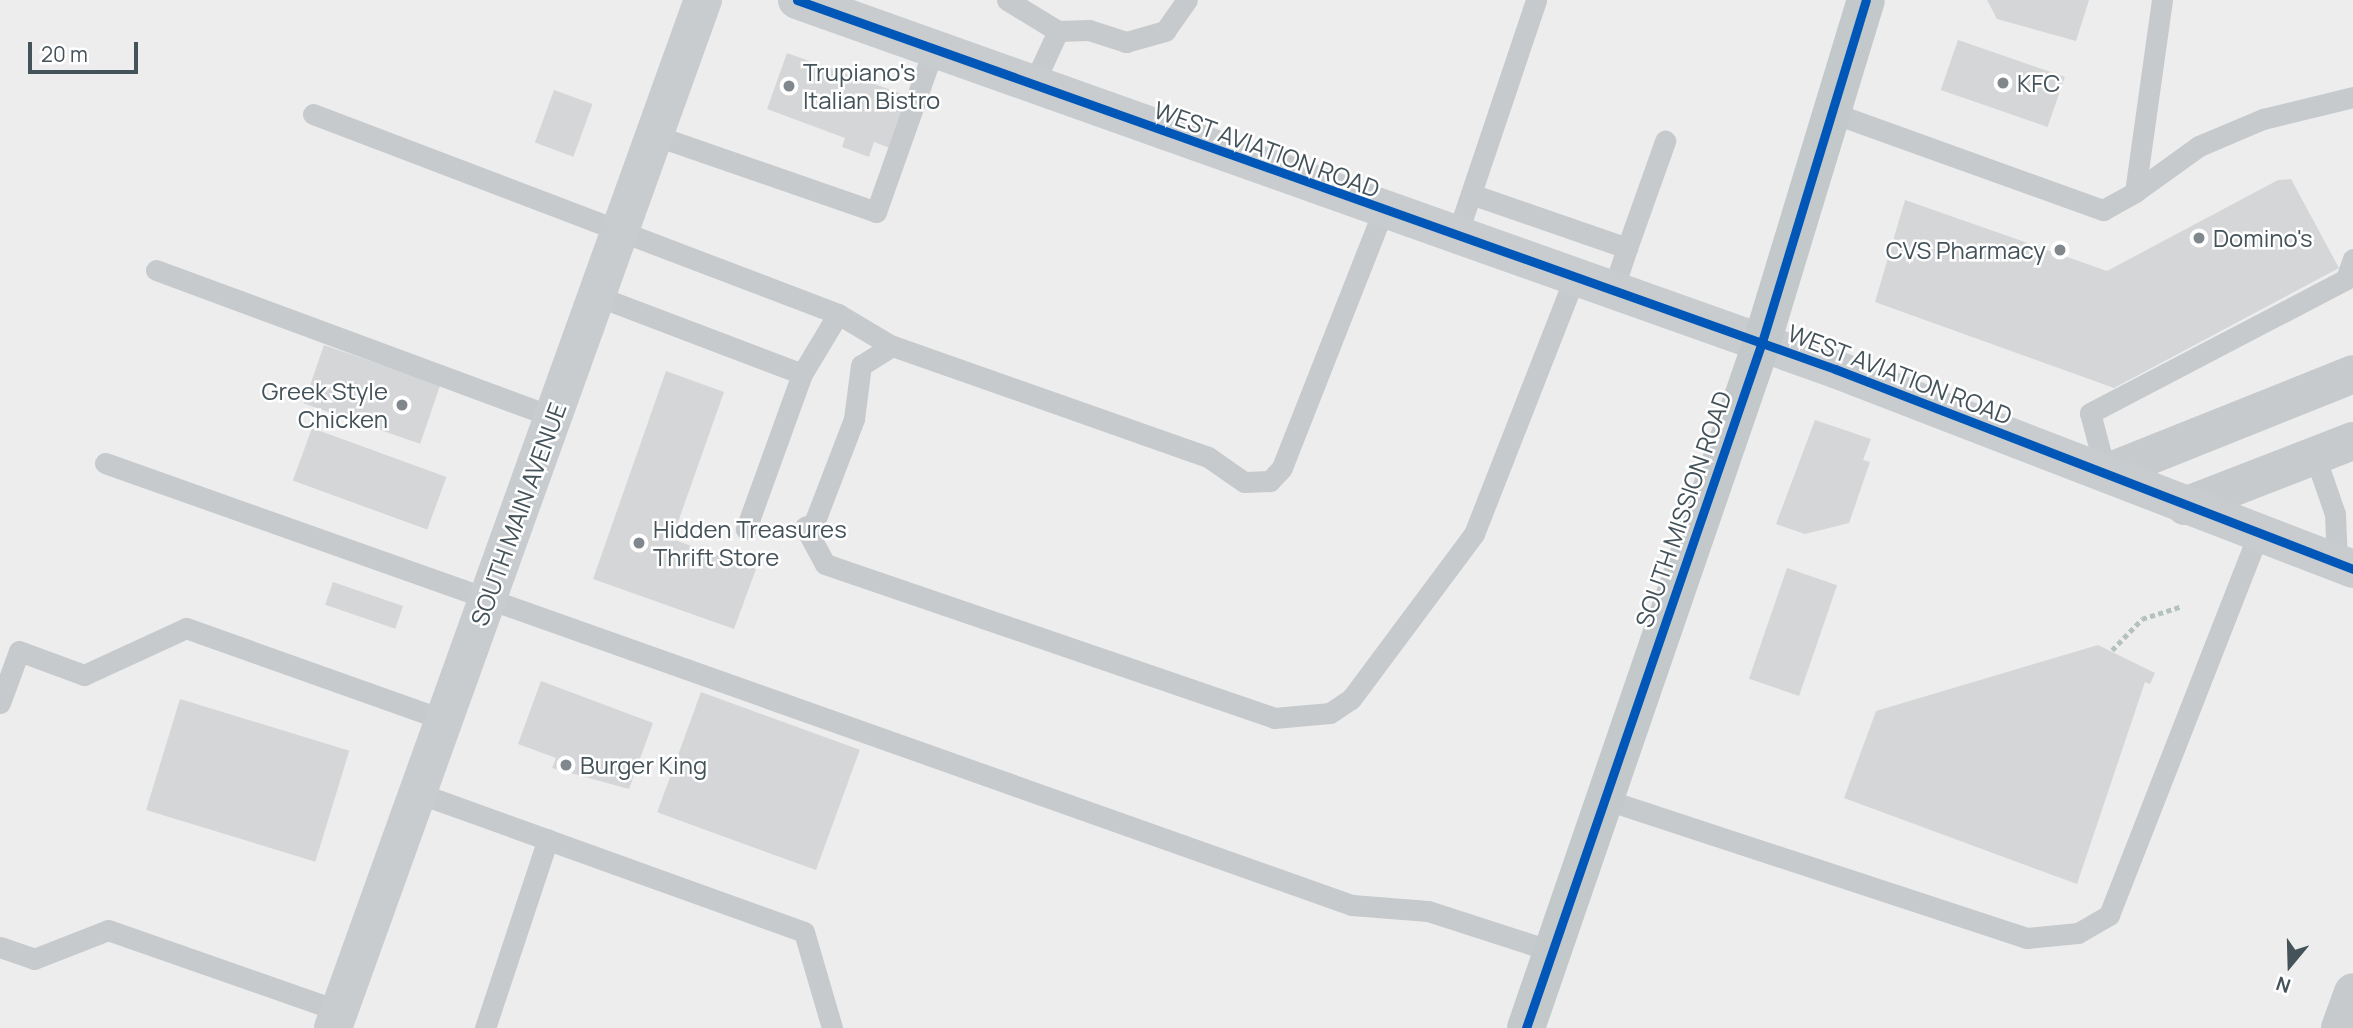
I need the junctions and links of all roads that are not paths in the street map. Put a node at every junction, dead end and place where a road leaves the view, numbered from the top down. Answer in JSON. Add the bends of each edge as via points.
{"nodes":[{"id":1,"x":703,"y":0,"type":"edge"},
{"id":2,"x":797,"y":0,"type":"edge"},
{"id":3,"x":1007,"y":0,"type":"edge"},
{"id":4,"x":1187,"y":0,"type":"edge"},
{"id":5,"x":1536,"y":0,"type":"edge"},
{"id":6,"x":1866,"y":0,"type":"edge"},
{"id":7,"x":2162,"y":0,"type":"edge"},
{"id":8,"x":1058,"y":30,"type":"junction"},
{"id":9,"x":934,"y":48,"type":"junction"},
{"id":10,"x":1033,"y":85,"type":"junction"},
{"id":11,"x":2353,"y":97,"type":"edge"},
{"id":12,"x":1833,"y":113,"type":"junction"},
{"id":13,"x":313,"y":114,"type":"dead end"},
{"id":14,"x":654,"y":135,"type":"junction"},
{"id":15,"x":1665,"y":141,"type":"dead end"},
{"id":16,"x":2136,"y":192,"type":"junction"},
{"id":17,"x":1471,"y":194,"type":"junction"},
{"id":18,"x":1383,"y":211,"type":"junction"},
{"id":19,"x":622,"y":227,"type":"junction"},
{"id":20,"x":1456,"y":238,"type":"junction"},
{"id":21,"x":1627,"y":248,"type":"junction"},
{"id":22,"x":2353,"y":259,"type":"edge"},
{"id":23,"x":156,"y":271,"type":"dead end"},
{"id":24,"x":1574,"y":279,"type":"junction"},
{"id":25,"x":1612,"y":293,"type":"junction"},
{"id":26,"x":597,"y":296,"type":"junction"},
{"id":27,"x":838,"y":314,"type":"junction"},
{"id":28,"x":1762,"y":342,"type":"junction"},
{"id":29,"x":892,"y":346,"type":"junction"},
{"id":30,"x":802,"y":374,"type":"junction"},
{"id":31,"x":2353,"y":374,"type":"edge"},
{"id":32,"x":553,"y":417,"type":"junction"},
{"id":33,"x":2353,"y":441,"type":"edge"},
{"id":34,"x":2315,"y":456,"type":"junction"},
{"id":35,"x":105,"y":463,"type":"dead end"},
{"id":36,"x":2106,"y":473,"type":"junction"},
{"id":37,"x":2185,"y":506,"type":"junction"},
{"id":38,"x":746,"y":530,"type":"dead end"},
{"id":39,"x":2258,"y":534,"type":"junction"},
{"id":40,"x":2348,"y":562,"type":"edge"},
{"id":41,"x":488,"y":598,"type":"junction"},
{"id":42,"x":0,"y":703,"type":"edge"},
{"id":43,"x":444,"y":720,"type":"junction"},
{"id":44,"x":418,"y":793,"type":"junction"},
{"id":45,"x":1604,"y":799,"type":"junction"},
{"id":46,"x":548,"y":839,"type":"junction"},
{"id":47,"x":0,"y":947,"type":"edge"},
{"id":48,"x":1552,"y":951,"type":"junction"},
{"id":49,"x":2353,"y":992,"type":"edge"},
{"id":50,"x":336,"y":1020,"type":"edge"},
{"id":51,"x":485,"y":1028,"type":"edge"},
{"id":52,"x":832,"y":1028,"type":"edge"},
{"id":53,"x":1526,"y":1028,"type":"edge"},
{"id":54,"x":2340,"y":1028,"type":"edge"}],
"edges":[{"from":1,"to":14,"type":"street","name":"SOUTH MAIN AVENUE"},
{"from":2,"to":9,"type":"street","name":"WEST AVIATION ROAD"},
{"from":3,"to":8,"type":"lane"},
{"from":4,"to":8,"type":"lane","via":[[1165,31],[1126,43],[1089,30]]},
{"from":5,"to":17,"type":"lane"},
{"from":6,"to":12,"type":"main road","name":"SOUTH MISSION ROAD"},
{"from":7,"to":16,"type":"lane"},
{"from":8,"to":10,"type":"lane"},
{"from":9,"to":10,"type":"street","name":"WEST AVIATION ROAD"},
{"from":9,"to":14,"type":"lane","via":[[876,212]]},
{"from":10,"to":18,"type":"street","name":"WEST AVIATION ROAD"},
{"from":11,"to":16,"type":"lane","via":[[2263,118],[2225,135]]},
{"from":12,"to":16,"type":"lane","via":[[2103,210]]},
{"from":12,"to":28,"type":"main road","name":"SOUTH MISSION ROAD"},
{"from":13,"to":19,"type":"lane"},
{"from":14,"to":19,"type":"street","name":"SOUTH MAIN AVENUE"},
{"from":15,"to":21,"type":"lane"},
{"from":17,"to":20,"type":"lane"},
{"from":17,"to":21,"type":"lane"},
{"from":18,"to":20,"type":"street","name":"WEST AVIATION ROAD"},
{"from":18,"to":29,"type":"lane","via":[[1282,468],[1270,481],[1244,482],[1208,457]]},
{"from":19,"to":26,"type":"street","name":"SOUTH MAIN AVENUE"},
{"from":19,"to":27,"type":"lane"},
{"from":20,"to":24,"type":"street","name":"WEST AVIATION ROAD"},
{"from":21,"to":25,"type":"lane"},
{"from":22,"to":36,"type":"lane","via":[[2346,279],[2090,412]]},
{"from":23,"to":32,"type":"lane"},
{"from":24,"to":25,"type":"street","name":"WEST AVIATION ROAD"},
{"from":24,"to":29,"type":"lane","via":[[1474,534],[1351,699],[1330,713],[1274,719],[825,564],[805,527],[814,523],[854,419],[861,365]]},
{"from":25,"to":28,"type":"street","name":"WEST AVIATION ROAD"},
{"from":26,"to":30,"type":"lane"},
{"from":26,"to":32,"type":"street","name":"SOUTH MAIN AVENUE"},
{"from":27,"to":29,"type":"lane"},
{"from":27,"to":30,"type":"lane"},
{"from":28,"to":36,"type":"street","name":"WEST AVIATION ROAD"},
{"from":28,"to":45,"type":"main road","name":"SOUTH MISSION ROAD"},
{"from":30,"to":38,"type":"lane"},
{"from":31,"to":36,"type":"street"},
{"from":32,"to":41,"type":"street","name":"SOUTH MAIN AVENUE"},
{"from":33,"to":34,"type":"street"},
{"from":34,"to":37,"type":"street"},
{"from":34,"to":40,"type":"lane"},
{"from":35,"to":41,"type":"lane"},
{"from":36,"to":37,"type":"street","name":"WEST AVIATION ROAD"},
{"from":37,"to":39,"type":"street","name":"WEST AVIATION ROAD"},
{"from":39,"to":40,"type":"street","name":"WEST AVIATION ROAD"},
{"from":39,"to":45,"type":"lane","via":[[2109,915],[2078,933],[2027,938]]},
{"from":41,"to":43,"type":"street","name":"SOUTH MAIN AVENUE"},
{"from":41,"to":48,"type":"lane","via":[[1352,905],[1428,911]]},
{"from":42,"to":43,"type":"lane","via":[[19,651],[84,675],[186,628]]},
{"from":43,"to":44,"type":"street","name":"SOUTH MAIN AVENUE"},
{"from":44,"to":46,"type":"lane"},
{"from":44,"to":50,"type":"street","name":"SOUTH MAIN AVENUE"},
{"from":45,"to":48,"type":"main road","name":"SOUTH MISSION ROAD"},
{"from":46,"to":51,"type":"lane"},
{"from":46,"to":52,"type":"lane","via":[[804,932]]},
{"from":47,"to":50,"type":"lane","via":[[34,959],[108,930]]},
{"from":48,"to":53,"type":"main road","name":"SOUTH MISSION ROAD"},
{"from":49,"to":54,"type":"street"}]}
